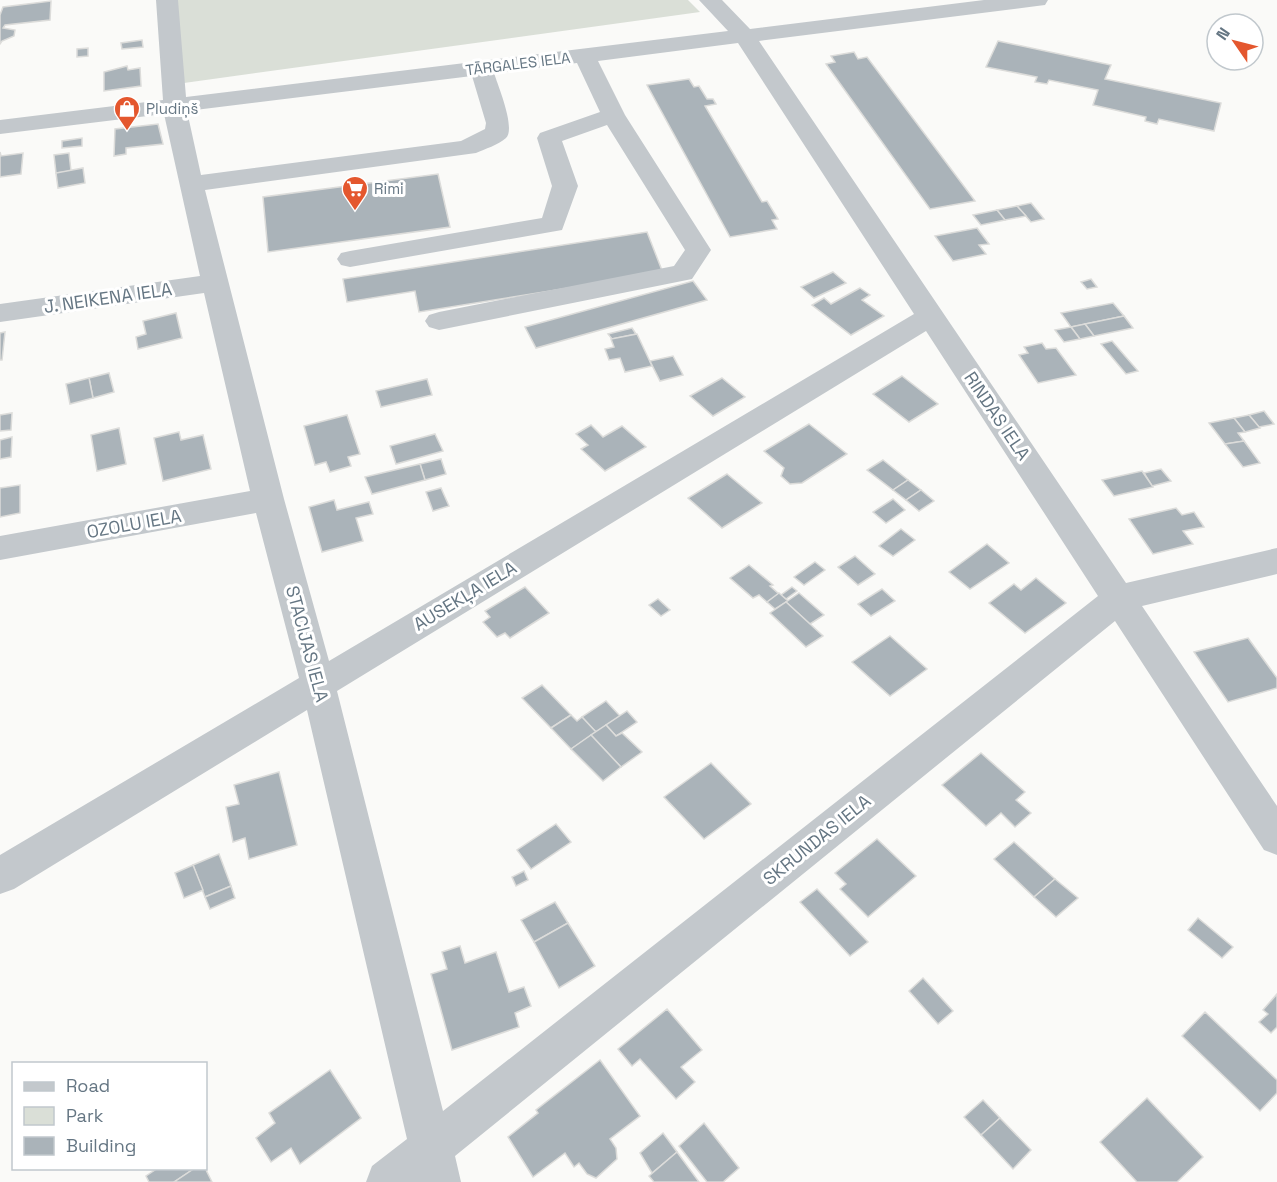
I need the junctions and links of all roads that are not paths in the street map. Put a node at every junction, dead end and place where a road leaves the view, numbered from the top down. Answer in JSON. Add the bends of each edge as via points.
{"nodes":[{"id":1,"x":167,"y":0,"type":"edge"},
{"id":2,"x":710,"y":0,"type":"edge"},
{"id":3,"x":1036,"y":0,"type":"edge"},
{"id":4,"x":744,"y":35,"type":"junction"},
{"id":5,"x":584,"y":55,"type":"junction"},
{"id":6,"x":481,"y":68,"type":"junction"},
{"id":7,"x":175,"y":107,"type":"junction"},
{"id":8,"x":613,"y":115,"type":"junction"},
{"id":9,"x":0,"y":127,"type":"edge"},
{"id":10,"x":191,"y":184,"type":"junction"},
{"id":11,"x":350,"y":259,"type":"dead end"},
{"id":12,"x":215,"y":283,"type":"junction"},
{"id":13,"x":0,"y":314,"type":"edge"},
{"id":14,"x":931,"y":316,"type":"junction"},
{"id":15,"x":439,"y":321,"type":"dead end"},
{"id":16,"x":268,"y":499,"type":"junction"},
{"id":17,"x":0,"y":548,"type":"edge"},
{"id":18,"x":1277,"y":561,"type":"edge"},
{"id":19,"x":1120,"y":598,"type":"junction"},
{"id":20,"x":318,"y":684,"type":"junction"},
{"id":21,"x":1277,"y":838,"type":"edge"},
{"id":22,"x":0,"y":876,"type":"edge"},
{"id":23,"x":435,"y":1165,"type":"edge"},
{"id":24,"x":388,"y":1182,"type":"edge"}],
"edges":[{"from":1,"to":7,"type":"street","name":"STACIJAS IELA"},
{"from":2,"to":4,"type":"street","name":"RINDAS IELA"},
{"from":3,"to":4,"type":"street","name":"TĀRGALES IELA"},
{"from":4,"to":5,"type":"street","name":"TĀRGALES IELA"},
{"from":4,"to":14,"type":"street","name":"RINDAS IELA"},
{"from":5,"to":6,"type":"street","name":"TĀRGALES IELA"},
{"from":5,"to":8,"type":"street"},
{"from":6,"to":7,"type":"street","name":"TĀRGALES IELA"},
{"from":6,"to":10,"type":"street","via":[[498,123],[497,133],[488,140],[467,148]]},
{"from":7,"to":9,"type":"street","name":"TĀRGALES IELA"},
{"from":7,"to":10,"type":"street","name":"STACIJAS IELA"},
{"from":8,"to":11,"type":"street","via":[[549,138],[565,186],[554,224]]},
{"from":8,"to":15,"type":"street","via":[[698,250],[683,273]]},
{"from":10,"to":12,"type":"street","name":"STACIJAS IELA"},
{"from":12,"to":13,"type":"street","name":"J. NEIKENA IELA"},
{"from":12,"to":16,"type":"street","name":"STACIJAS IELA"},
{"from":14,"to":19,"type":"street","name":"RINDAS IELA"},
{"from":14,"to":20,"type":"street","name":"AUSEKĻA IELA"},
{"from":16,"to":17,"type":"street","name":"OZOLU IELA"},
{"from":16,"to":20,"type":"street","name":"STACIJAS IELA"},
{"from":18,"to":19,"type":"street","name":"SKRUNDAS IELA"},
{"from":19,"to":21,"type":"street","name":"RINDAS IELA"},
{"from":19,"to":23,"type":"street","name":"SKRUNDAS IELA"},
{"from":20,"to":22,"type":"street","name":"AUSEKĻA IELA"},
{"from":20,"to":23,"type":"street","name":"STACIJAS IELA"},
{"from":23,"to":24,"type":"street","name":"SKRUNDAS IELA"}]}
